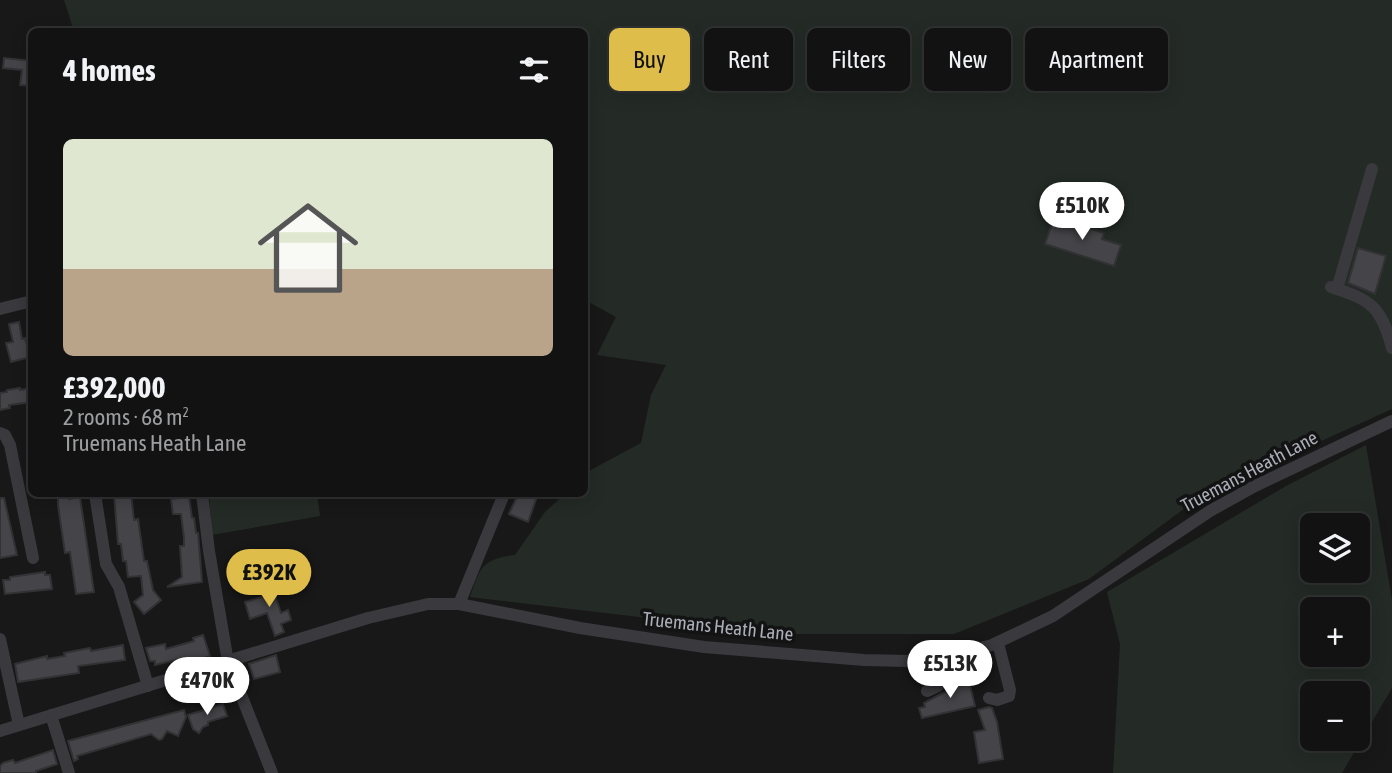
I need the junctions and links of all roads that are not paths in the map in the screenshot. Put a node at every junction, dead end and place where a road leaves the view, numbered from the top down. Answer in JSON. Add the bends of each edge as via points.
{"nodes":[{"id":1,"x":1372,"y":169,"type":"dead end"},
{"id":2,"x":28,"y":302,"type":"edge"},
{"id":3,"x":0,"y":309,"type":"edge"},
{"id":4,"x":1392,"y":348,"type":"edge"},
{"id":5,"x":1392,"y":421,"type":"edge"},
{"id":6,"x":0,"y":433,"type":"edge"},
{"id":7,"x":95,"y":497,"type":"edge"},
{"id":8,"x":202,"y":497,"type":"edge"},
{"id":9,"x":503,"y":497,"type":"edge"},
{"id":10,"x":44,"y":544,"type":"dead end"},
{"id":11,"x":459,"y":604,"type":"junction"},
{"id":12,"x":0,"y":639,"type":"edge"},
{"id":13,"x":998,"y":643,"type":"junction"},
{"id":14,"x":945,"y":656,"type":"junction"},
{"id":15,"x":228,"y":662,"type":"junction"},
{"id":16,"x":148,"y":686,"type":"junction"},
{"id":17,"x":927,"y":691,"type":"dead end"},
{"id":18,"x":989,"y":698,"type":"dead end"},
{"id":19,"x":51,"y":715,"type":"junction"},
{"id":20,"x":19,"y":725,"type":"junction"},
{"id":21,"x":0,"y":731,"type":"edge"},
{"id":22,"x":69,"y":773,"type":"edge"},
{"id":23,"x":272,"y":773,"type":"edge"}],
"edges":[{"from":1,"to":4,"type":"street","via":[[1333,287],[1368,303],[1385,321]]},
{"from":2,"to":3,"type":"street"},
{"from":5,"to":13,"type":"street","name":"Truemans Heath Lane","via":[[1253,486],[1053,616]]},
{"from":6,"to":10,"type":"street","via":[[9,445],[32,552]]},
{"from":7,"to":16,"type":"street","via":[[106,564],[118,587]]},
{"from":8,"to":15,"type":"street"},
{"from":9,"to":11,"type":"street"},
{"from":11,"to":14,"type":"street","name":"Truemans Heath Lane","via":[[704,647],[864,660]]},
{"from":11,"to":15,"type":"street","name":"Truemans Heath Lane","via":[[428,604],[368,618]]},
{"from":12,"to":20,"type":"street"},
{"from":13,"to":14,"type":"street","name":"Truemans Heath Lane"},
{"from":13,"to":18,"type":"street","via":[[1010,690],[1009,696]]},
{"from":14,"to":17,"type":"street","via":[[938,686]]},
{"from":15,"to":16,"type":"street","name":"Truemans Heath Lane"},
{"from":15,"to":23,"type":"street"},
{"from":16,"to":19,"type":"street","name":"Truemans Heath Lane"},
{"from":19,"to":20,"type":"street","name":"Truemans Heath Lane"},
{"from":19,"to":22,"type":"street"},
{"from":20,"to":21,"type":"street","name":"Truemans Heath Lane"}]}
